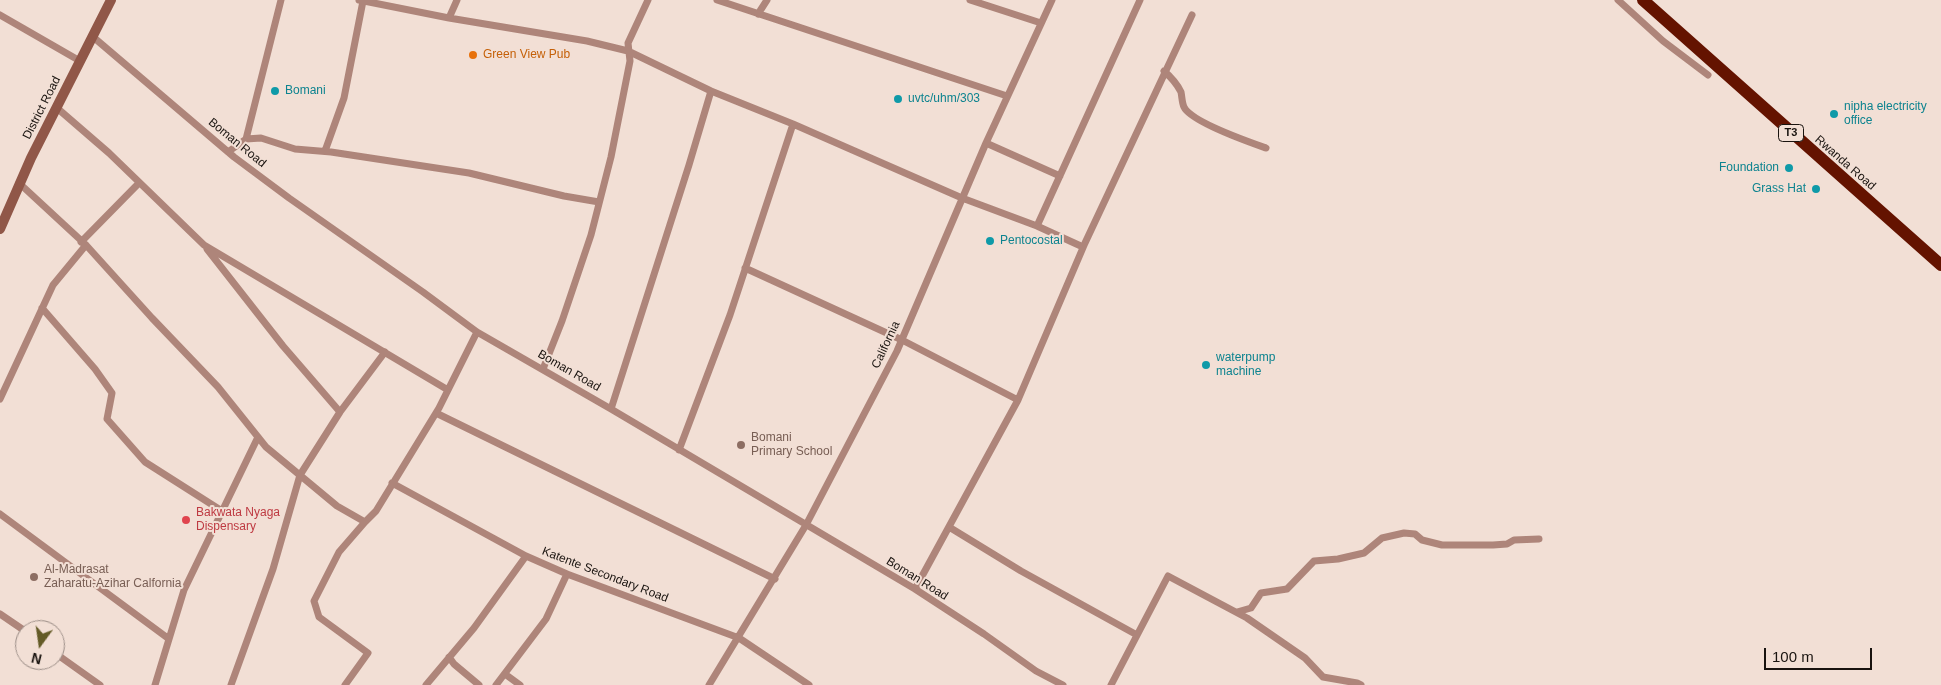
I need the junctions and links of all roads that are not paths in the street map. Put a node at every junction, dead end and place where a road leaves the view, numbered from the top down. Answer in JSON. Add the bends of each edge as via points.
{"nodes":[{"id":1,"x":111,"y":0,"type":"edge"},
{"id":2,"x":281,"y":0,"type":"edge"},
{"id":3,"x":359,"y":0,"type":"edge"},
{"id":4,"x":362,"y":0,"type":"edge"},
{"id":5,"x":457,"y":0,"type":"edge"},
{"id":6,"x":648,"y":0,"type":"edge"},
{"id":7,"x":717,"y":0,"type":"edge"},
{"id":8,"x":766,"y":0,"type":"edge"},
{"id":9,"x":970,"y":0,"type":"edge"},
{"id":10,"x":1052,"y":0,"type":"edge"},
{"id":11,"x":1140,"y":0,"type":"edge"},
{"id":12,"x":1618,"y":0,"type":"edge"},
{"id":13,"x":1643,"y":0,"type":"edge"},
{"id":14,"x":758,"y":14,"type":"junction"},
{"id":15,"x":0,"y":15,"type":"edge"},
{"id":16,"x":1192,"y":15,"type":"dead end"},
{"id":17,"x":449,"y":18,"type":"junction"},
{"id":18,"x":1041,"y":23,"type":"junction"},
{"id":19,"x":92,"y":36,"type":"junction"},
{"id":20,"x":628,"y":51,"type":"junction"},
{"id":21,"x":80,"y":61,"type":"junction"},
{"id":22,"x":1164,"y":71,"type":"junction"},
{"id":23,"x":1708,"y":75,"type":"dead end"},
{"id":24,"x":711,"y":91,"type":"junction"},
{"id":25,"x":1007,"y":96,"type":"junction"},
{"id":26,"x":57,"y":108,"type":"junction"},
{"id":27,"x":793,"y":124,"type":"junction"},
{"id":28,"x":246,"y":139,"type":"junction"},
{"id":29,"x":986,"y":143,"type":"junction"},
{"id":30,"x":1266,"y":148,"type":"dead end"},
{"id":31,"x":228,"y":152,"type":"junction"},
{"id":32,"x":325,"y":152,"type":"junction"},
{"id":33,"x":1060,"y":176,"type":"junction"},
{"id":34,"x":139,"y":183,"type":"junction"},
{"id":35,"x":20,"y":184,"type":"junction"},
{"id":36,"x":962,"y":198,"type":"junction"},
{"id":37,"x":599,"y":202,"type":"junction"},
{"id":38,"x":1037,"y":226,"type":"junction"},
{"id":39,"x":0,"y":229,"type":"edge"},
{"id":40,"x":84,"y":244,"type":"junction"},
{"id":41,"x":204,"y":245,"type":"junction"},
{"id":42,"x":1083,"y":247,"type":"junction"},
{"id":43,"x":1941,"y":265,"type":"edge"},
{"id":44,"x":745,"y":268,"type":"junction"},
{"id":45,"x":42,"y":308,"type":"junction"},
{"id":46,"x":477,"y":332,"type":"junction"},
{"id":47,"x":902,"y":340,"type":"junction"},
{"id":48,"x":385,"y":352,"type":"junction"},
{"id":49,"x":542,"y":368,"type":"junction"},
{"id":50,"x":448,"y":390,"type":"junction"},
{"id":51,"x":0,"y":398,"type":"edge"},
{"id":52,"x":1018,"y":400,"type":"junction"},
{"id":53,"x":611,"y":409,"type":"junction"},
{"id":54,"x":340,"y":412,"type":"junction"},
{"id":55,"x":436,"y":413,"type":"junction"},
{"id":56,"x":258,"y":436,"type":"junction"},
{"id":57,"x":679,"y":450,"type":"junction"},
{"id":58,"x":300,"y":476,"type":"junction"},
{"id":59,"x":392,"y":483,"type":"junction"},
{"id":60,"x":222,"y":512,"type":"junction"},
{"id":61,"x":0,"y":514,"type":"edge"},
{"id":62,"x":365,"y":522,"type":"junction"},
{"id":63,"x":806,"y":525,"type":"junction"},
{"id":64,"x":949,"y":527,"type":"junction"},
{"id":65,"x":1539,"y":538,"type":"dead end"},
{"id":66,"x":526,"y":556,"type":"junction"},
{"id":67,"x":567,"y":574,"type":"junction"},
{"id":68,"x":775,"y":579,"type":"junction"},
{"id":69,"x":915,"y":590,"type":"junction"},
{"id":70,"x":1237,"y":612,"type":"junction"},
{"id":71,"x":0,"y":614,"type":"edge"},
{"id":72,"x":15,"y":625,"type":"edge"},
{"id":73,"x":1137,"y":635,"type":"junction"},
{"id":74,"x":739,"y":638,"type":"junction"},
{"id":75,"x":169,"y":639,"type":"junction"},
{"id":76,"x":449,"y":657,"type":"junction"},
{"id":77,"x":65,"y":660,"type":"edge"},
{"id":78,"x":505,"y":674,"type":"junction"},
{"id":79,"x":100,"y":685,"type":"edge"},
{"id":80,"x":155,"y":685,"type":"edge"},
{"id":81,"x":231,"y":685,"type":"edge"},
{"id":82,"x":345,"y":685,"type":"edge"},
{"id":83,"x":426,"y":685,"type":"edge"},
{"id":84,"x":479,"y":685,"type":"edge"},
{"id":85,"x":496,"y":685,"type":"edge"},
{"id":86,"x":520,"y":685,"type":"edge"},
{"id":87,"x":710,"y":685,"type":"edge"},
{"id":88,"x":809,"y":685,"type":"edge"},
{"id":89,"x":1063,"y":685,"type":"edge"},
{"id":90,"x":1112,"y":685,"type":"edge"},
{"id":91,"x":1361,"y":685,"type":"edge"}],
"edges":[{"from":1,"to":19,"type":"street","name":"District Road"},
{"from":2,"to":28,"type":"street"},
{"from":3,"to":4,"type":"street"},
{"from":4,"to":17,"type":"street"},
{"from":4,"to":32,"type":"street","via":[[344,98]]},
{"from":5,"to":17,"type":"street"},
{"from":6,"to":20,"type":"street","via":[[628,43]]},
{"from":7,"to":14,"type":"street"},
{"from":8,"to":14,"type":"street"},
{"from":9,"to":18,"type":"street"},
{"from":10,"to":18,"type":"street","name":"California"},
{"from":11,"to":33,"type":"street"},
{"from":12,"to":23,"type":"street","via":[[1663,41]]},
{"from":13,"to":43,"type":"highway","name":"Rwanda Road","number":"T3"},
{"from":14,"to":25,"type":"street"},
{"from":15,"to":21,"type":"street"},
{"from":16,"to":22,"type":"street"},
{"from":17,"to":20,"type":"street"},
{"from":18,"to":25,"type":"street","name":"California"},
{"from":19,"to":21,"type":"street","name":"District Road"},
{"from":19,"to":31,"type":"street","name":"Boman Road"},
{"from":20,"to":24,"type":"street"},
{"from":20,"to":37,"type":"street","via":[[630,61]]},
{"from":21,"to":26,"type":"street","name":"District Road"},
{"from":22,"to":30,"type":"street","via":[[1172,78],[1184,108],[1193,117],[1230,136]]},
{"from":22,"to":42,"type":"street"},
{"from":24,"to":27,"type":"street"},
{"from":24,"to":53,"type":"street"},
{"from":25,"to":29,"type":"street","name":"California"},
{"from":26,"to":34,"type":"street"},
{"from":26,"to":35,"type":"street","name":"District Road"},
{"from":27,"to":36,"type":"street"},
{"from":27,"to":44,"type":"street"},
{"from":28,"to":31,"type":"street"},
{"from":28,"to":32,"type":"street","via":[[261,138],[295,149]]},
{"from":29,"to":33,"type":"street"},
{"from":29,"to":36,"type":"street","name":"California"},
{"from":31,"to":46,"type":"street","name":"Boman Road"},
{"from":32,"to":37,"type":"street","via":[[469,173]]},
{"from":33,"to":38,"type":"street"},
{"from":34,"to":40,"type":"street"},
{"from":34,"to":41,"type":"street"},
{"from":35,"to":39,"type":"street","name":"District Road"},
{"from":35,"to":40,"type":"street"},
{"from":36,"to":38,"type":"street"},
{"from":36,"to":47,"type":"street","name":"California"},
{"from":37,"to":49,"type":"street","via":[[562,321]]},
{"from":38,"to":42,"type":"street"},
{"from":40,"to":45,"type":"street","via":[[53,285]]},
{"from":40,"to":56,"type":"street","via":[[218,387]]},
{"from":41,"to":48,"type":"street"},
{"from":41,"to":54,"type":"street"},
{"from":42,"to":52,"type":"street"},
{"from":44,"to":47,"type":"street"},
{"from":44,"to":57,"type":"street"},
{"from":45,"to":51,"type":"street"},
{"from":45,"to":60,"type":"street","via":[[112,393],[106,420],[116,432],[145,462]]},
{"from":46,"to":49,"type":"street","name":"Boman Road"},
{"from":46,"to":50,"type":"street"},
{"from":47,"to":52,"type":"street"},
{"from":47,"to":63,"type":"street","name":"California"},
{"from":48,"to":50,"type":"street"},
{"from":48,"to":54,"type":"street"},
{"from":49,"to":53,"type":"street","name":"Boman Road"},
{"from":50,"to":55,"type":"street"},
{"from":52,"to":64,"type":"street"},
{"from":53,"to":57,"type":"street","name":"Boman Road"},
{"from":54,"to":58,"type":"street"},
{"from":55,"to":59,"type":"street"},
{"from":55,"to":68,"type":"street"},
{"from":56,"to":58,"type":"street"},
{"from":56,"to":60,"type":"street"},
{"from":57,"to":63,"type":"street","name":"Boman Road"},
{"from":58,"to":62,"type":"street","via":[[337,506]]},
{"from":58,"to":81,"type":"street","via":[[273,569]]},
{"from":59,"to":62,"type":"street","via":[[376,511]]},
{"from":59,"to":66,"type":"street","name":"Katente Secondary Road"},
{"from":60,"to":75,"type":"street","via":[[184,590]]},
{"from":61,"to":75,"type":"street"},
{"from":62,"to":82,"type":"street","via":[[339,552],[314,601],[318,617],[368,653]]},
{"from":63,"to":68,"type":"street","name":"California"},
{"from":63,"to":69,"type":"street","name":"Boman Road"},
{"from":64,"to":69,"type":"street"},
{"from":64,"to":73,"type":"street","via":[[1021,572]]},
{"from":65,"to":70,"type":"street","via":[[1466,546],[1442,545],[1422,540],[1415,534],[1389,536],[1364,553],[1314,561],[1287,589],[1261,592],[1251,608]]},
{"from":66,"to":67,"type":"street","name":"Katente Secondary Road"},
{"from":66,"to":76,"type":"street"},
{"from":67,"to":74,"type":"street","name":"Katente Secondary Road"},
{"from":67,"to":78,"type":"street","via":[[546,618]]},
{"from":68,"to":74,"type":"street","name":"California"},
{"from":69,"to":89,"type":"street","name":"Boman Road"},
{"from":70,"to":73,"type":"street","via":[[1168,576]]},
{"from":70,"to":91,"type":"street","via":[[1305,658],[1323,677]]},
{"from":71,"to":72,"type":"street"},
{"from":73,"to":90,"type":"street"},
{"from":74,"to":87,"type":"street","name":"California"},
{"from":74,"to":88,"type":"street","name":"Katente Secondary Road"},
{"from":75,"to":80,"type":"street"},
{"from":76,"to":83,"type":"street"},
{"from":76,"to":84,"type":"street"},
{"from":77,"to":79,"type":"street"},
{"from":78,"to":85,"type":"street"},
{"from":78,"to":86,"type":"street"}]}
